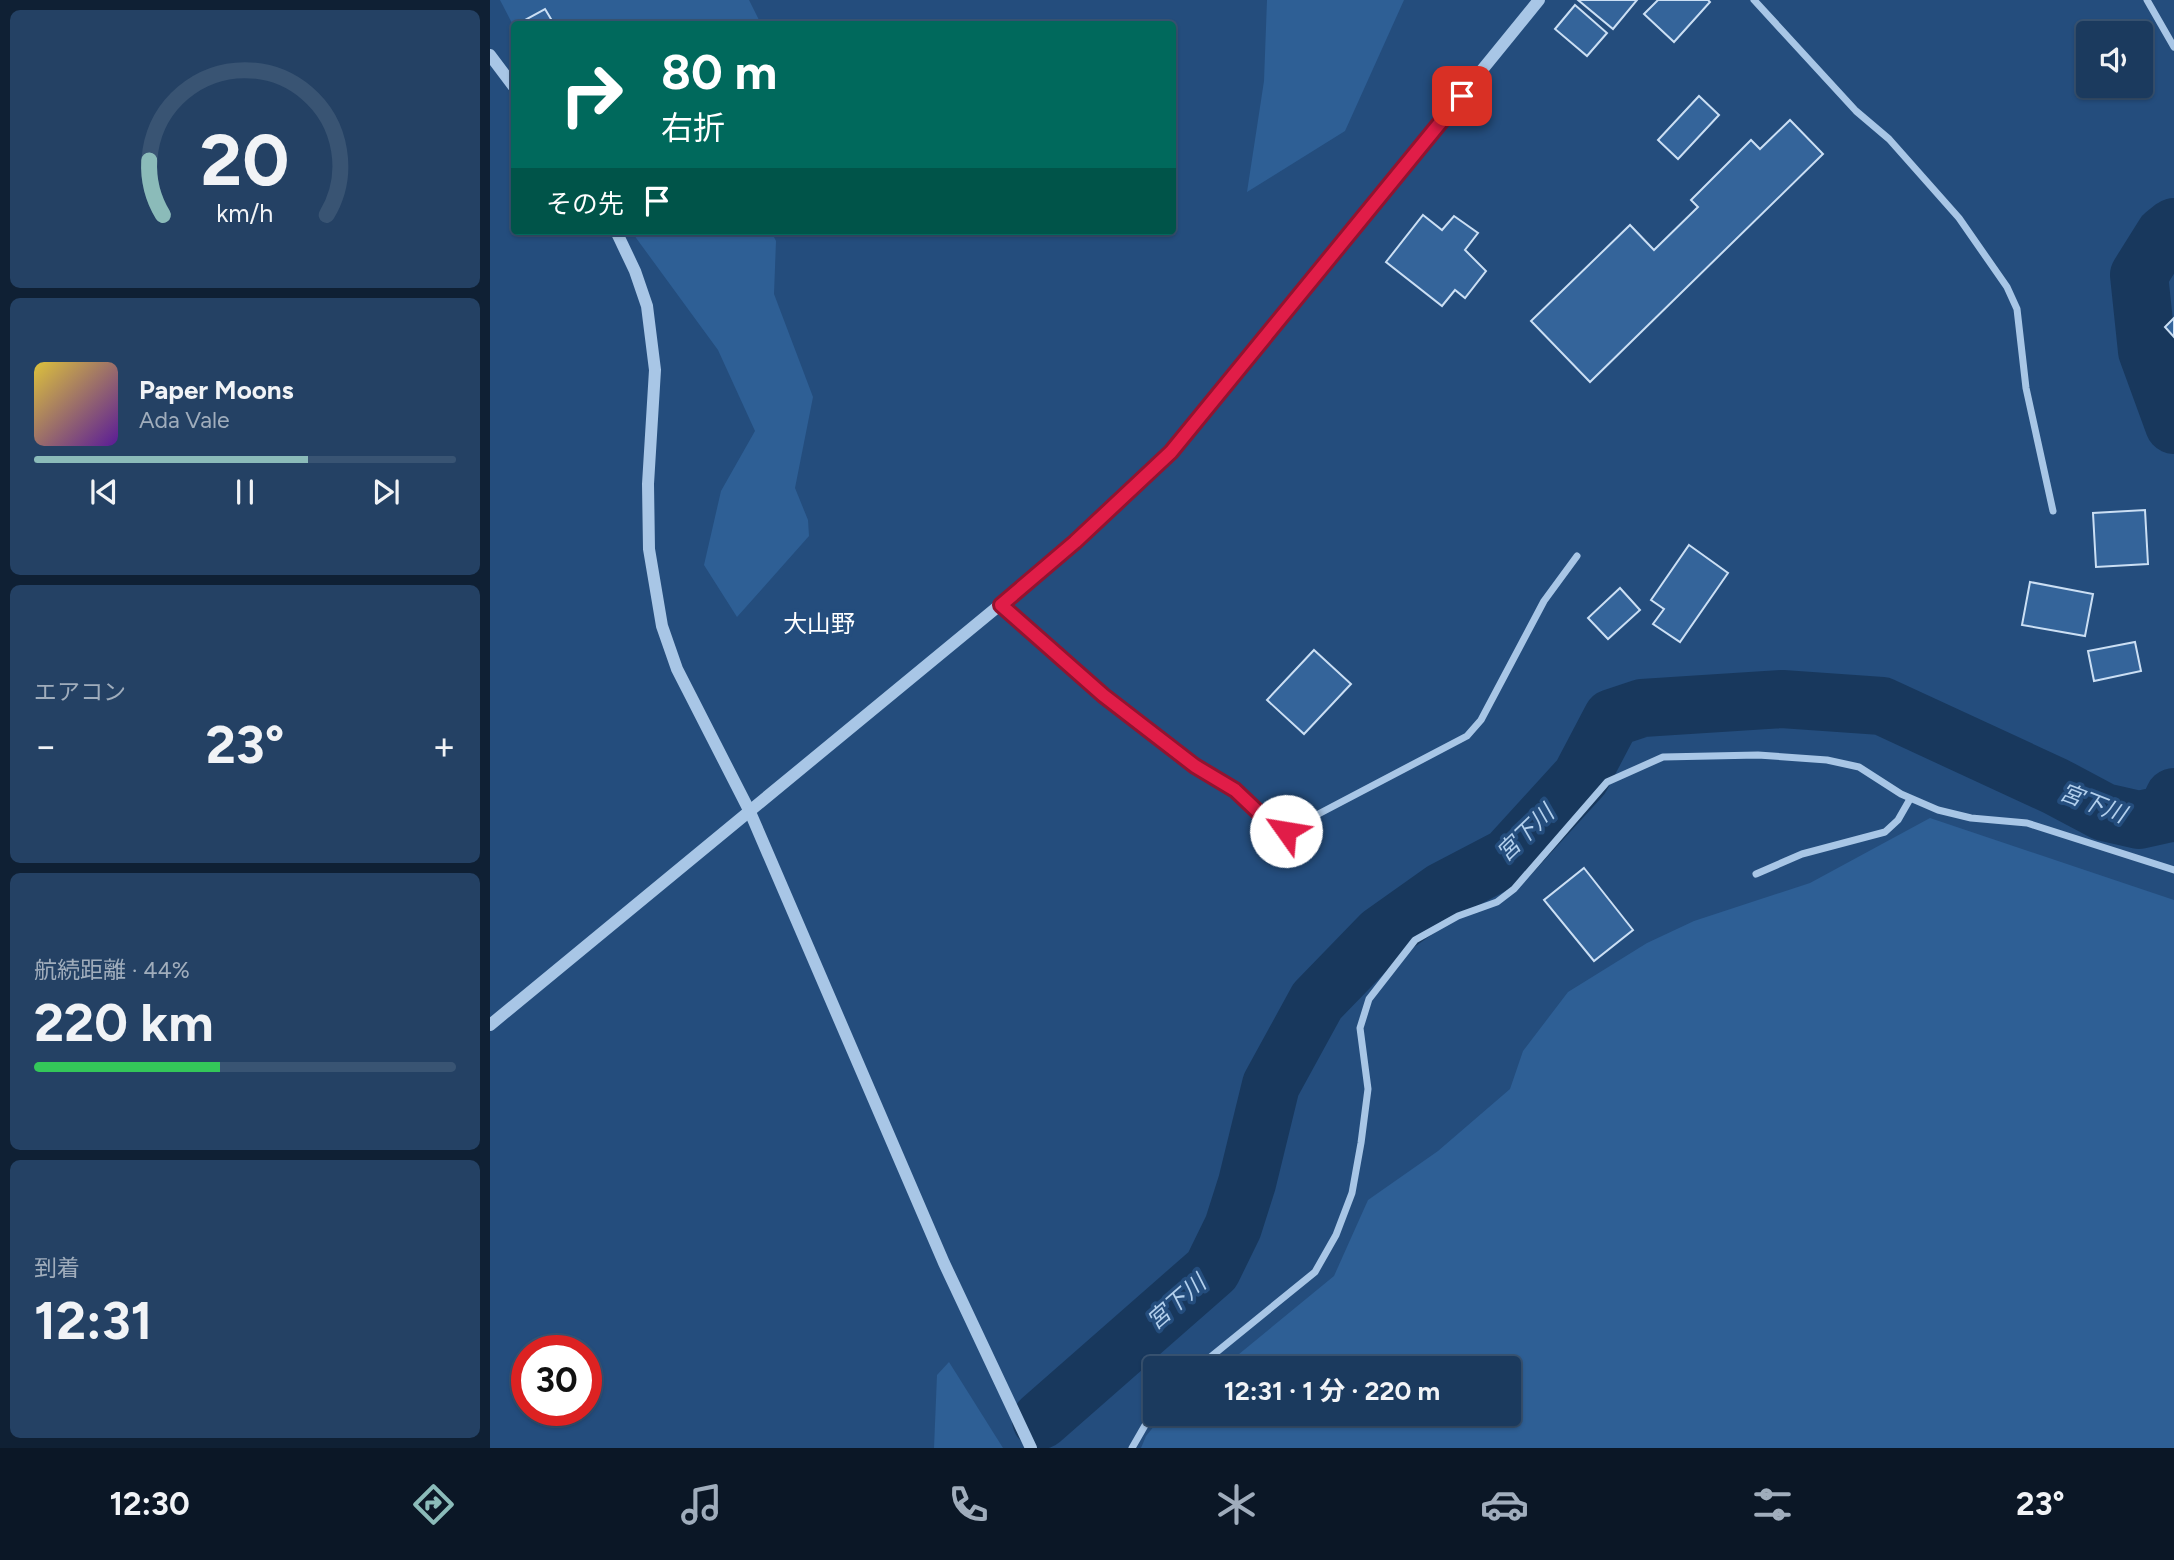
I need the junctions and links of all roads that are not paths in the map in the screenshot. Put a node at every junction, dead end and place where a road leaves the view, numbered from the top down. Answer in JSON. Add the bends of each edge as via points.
{"nodes":[{"id":1,"x":1539,"y":0,"type":"edge"},
{"id":2,"x":1754,"y":0,"type":"edge"},
{"id":3,"x":2147,"y":0,"type":"edge"},
{"id":4,"x":2174,"y":47,"type":"edge"},
{"id":5,"x":490,"y":55,"type":"edge"},
{"id":6,"x":511,"y":83,"type":"edge"},
{"id":7,"x":618,"y":235,"type":"edge"},
{"id":8,"x":2053,"y":511,"type":"dead end"},
{"id":9,"x":1577,"y":556,"type":"dead end"},
{"id":10,"x":1001,"y":605,"type":"junction"},
{"id":11,"x":1910,"y":799,"type":"junction"},
{"id":12,"x":750,"y":812,"type":"junction"},
{"id":13,"x":2174,"y":870,"type":"edge"},
{"id":14,"x":1756,"y":874,"type":"dead end"},
{"id":15,"x":490,"y":1025,"type":"edge"},
{"id":16,"x":1212,"y":1356,"type":"edge"},
{"id":17,"x":1145,"y":1426,"type":"edge"},
{"id":18,"x":1031,"y":1448,"type":"edge"},
{"id":19,"x":1132,"y":1448,"type":"edge"}],
"edges":[{"from":1,"to":10,"type":"street","via":[[1171,452]]},
{"from":2,"to":8,"type":"street","via":[[1959,218],[2007,287],[2017,309],[2026,388]]},
{"from":3,"to":4,"type":"street"},
{"from":5,"to":6,"type":"street"},
{"from":7,"to":12,"type":"street","via":[[647,306],[653,358],[648,522],[662,626],[677,669]]},
{"from":9,"to":10,"type":"street","via":[[1544,601],[1481,720],[1467,736],[1286,831],[1276,829],[1235,790],[1195,766],[1103,695]]},
{"from":10,"to":12,"type":"street"},
{"from":11,"to":13,"type":"street","via":[[1971,818],[2027,823]]},
{"from":11,"to":14,"type":"street","via":[[1885,832],[1802,854]]},
{"from":11,"to":16,"type":"street","via":[[1859,767],[1758,755],[1663,757],[1607,782],[1514,889],[1497,902],[1458,916],[1415,940],[1369,999],[1360,1028],[1368,1089],[1352,1193],[1336,1235],[1315,1272]]},
{"from":12,"to":15,"type":"street"},
{"from":12,"to":18,"type":"street","via":[[944,1263]]},
{"from":17,"to":19,"type":"street"}]}
